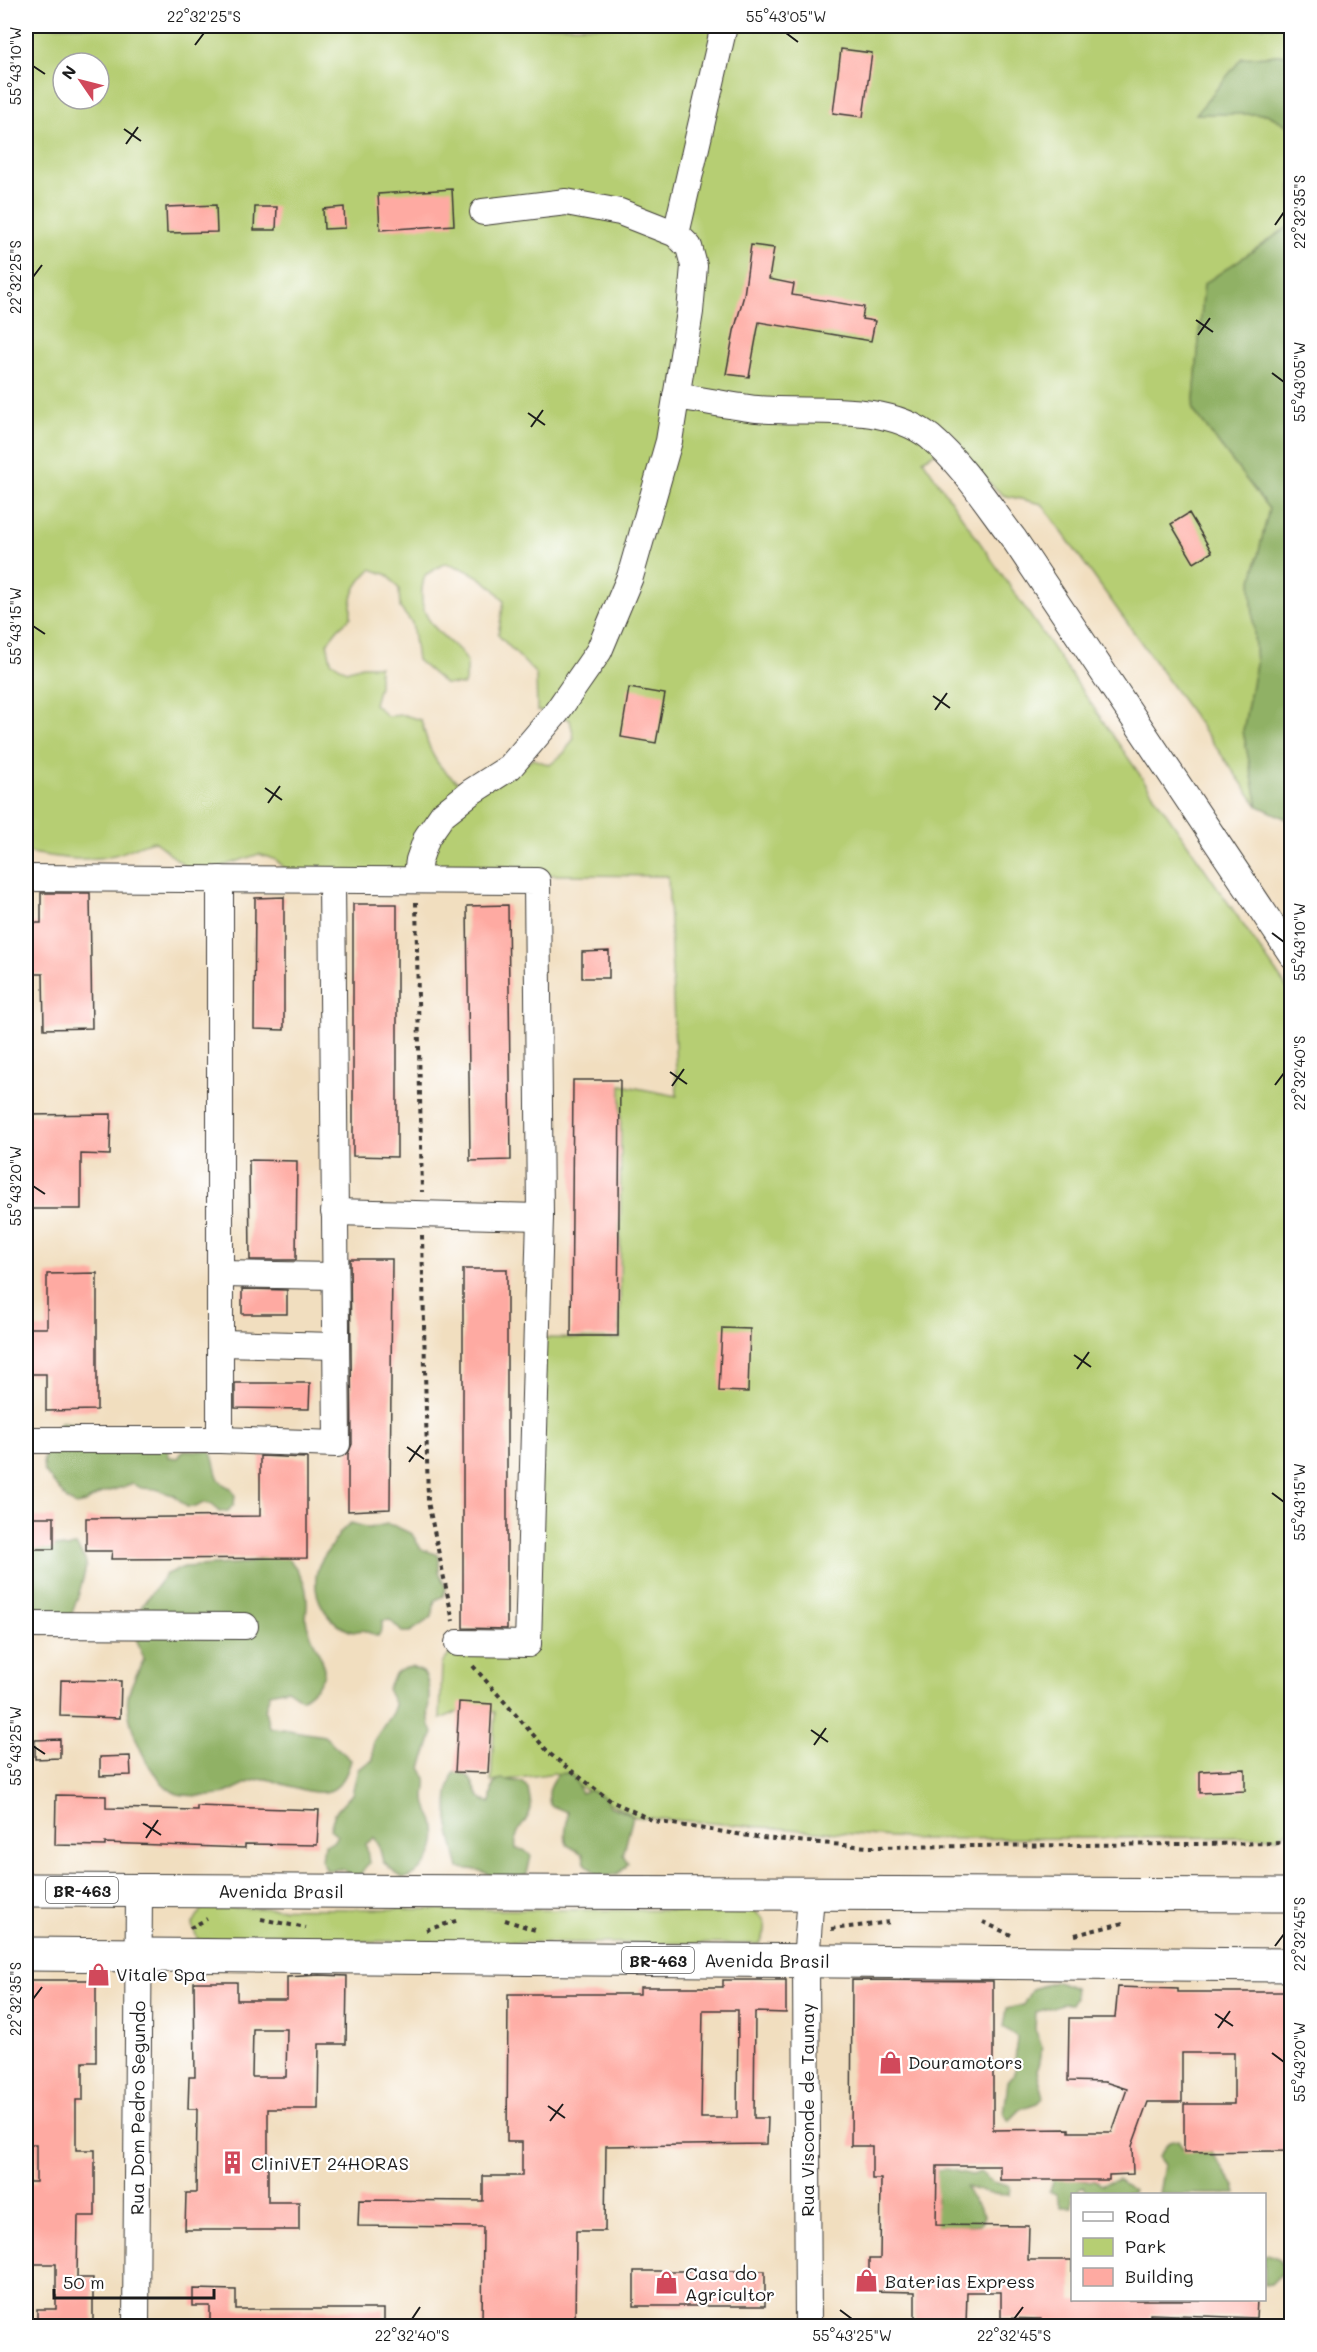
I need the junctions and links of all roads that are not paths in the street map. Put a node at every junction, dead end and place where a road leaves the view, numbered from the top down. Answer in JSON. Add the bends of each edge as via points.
{"nodes":[{"id":1,"x":724,"y":26,"type":"edge"},
{"id":2,"x":483,"y":212,"type":"dead end"},
{"id":3,"x":676,"y":234,"type":"junction"},
{"id":4,"x":676,"y":396,"type":"junction"},
{"id":5,"x":26,"y":878,"type":"edge"},
{"id":6,"x":220,"y":879,"type":"junction"},
{"id":7,"x":332,"y":880,"type":"junction"},
{"id":8,"x":416,"y":880,"type":"junction"},
{"id":9,"x":1292,"y":955,"type":"edge"},
{"id":10,"x":334,"y":1212,"type":"junction"},
{"id":11,"x":540,"y":1217,"type":"junction"},
{"id":12,"x":220,"y":1274,"type":"junction"},
{"id":13,"x":335,"y":1276,"type":"junction"},
{"id":14,"x":220,"y":1343,"type":"junction"},
{"id":15,"x":336,"y":1346,"type":"junction"},
{"id":16,"x":26,"y":1440,"type":"edge"},
{"id":17,"x":220,"y":1440,"type":"junction"},
{"id":18,"x":26,"y":1625,"type":"edge"},
{"id":19,"x":245,"y":1626,"type":"dead end"},
{"id":20,"x":458,"y":1643,"type":"road end"},
{"id":21,"x":26,"y":1890,"type":"edge"},
{"id":22,"x":139,"y":1891,"type":"junction"},
{"id":23,"x":811,"y":1894,"type":"junction"},
{"id":24,"x":1292,"y":1895,"type":"edge"},
{"id":25,"x":139,"y":1953,"type":"junction"},
{"id":26,"x":26,"y":1954,"type":"edge"},
{"id":27,"x":806,"y":1962,"type":"junction"},
{"id":28,"x":1292,"y":1965,"type":"edge"},
{"id":29,"x":136,"y":2326,"type":"edge"},
{"id":30,"x":808,"y":2326,"type":"edge"}],
"edges":[{"from":1,"to":3,"type":"street"},
{"from":2,"to":3,"type":"street","via":[[566,202],[620,212]]},
{"from":3,"to":4,"type":"street","via":[[688,247],[694,266]]},
{"from":4,"to":8,"type":"street","via":[[669,441],[630,577],[599,651],[556,714],[510,767],[443,814],[428,837]]},
{"from":4,"to":9,"type":"street","via":[[758,409],[835,410],[880,417],[902,421],[930,437],[972,483],[1014,539]]},
{"from":5,"to":6,"type":"street"},
{"from":6,"to":7,"type":"street"},
{"from":6,"to":12,"type":"street"},
{"from":7,"to":8,"type":"street"},
{"from":7,"to":10,"type":"street"},
{"from":8,"to":11,"type":"street","via":[[537,881]]},
{"from":10,"to":11,"type":"street"},
{"from":10,"to":13,"type":"street"},
{"from":11,"to":20,"type":"street","via":[[528,1644]]},
{"from":12,"to":13,"type":"street"},
{"from":12,"to":14,"type":"street"},
{"from":13,"to":15,"type":"street"},
{"from":14,"to":15,"type":"street"},
{"from":14,"to":17,"type":"street"},
{"from":15,"to":17,"type":"street","via":[[337,1444]]},
{"from":16,"to":17,"type":"street"},
{"from":18,"to":19,"type":"street"},
{"from":21,"to":22,"type":"main road","name":"Avenida Brasil","number":"BR-463"},
{"from":22,"to":23,"type":"main road","name":"Avenida Brasil","number":"BR-463"},
{"from":22,"to":25,"type":"street","name":"Rua Dom Pedro Segundo"},
{"from":23,"to":24,"type":"main road","name":"Avenida Brasil","number":"BR-463"},
{"from":23,"to":27,"type":"street","name":"Rua Visconde de Taunay"},
{"from":25,"to":26,"type":"main road","name":"Avenida Brasil","number":"BR-463"},
{"from":25,"to":27,"type":"main road","name":"Avenida Brasil","number":"BR-463"},
{"from":25,"to":29,"type":"street","name":"Rua Dom Pedro Segundo"},
{"from":27,"to":28,"type":"main road","name":"Avenida Brasil","number":"BR-463"},
{"from":27,"to":30,"type":"street","name":"Rua Visconde de Taunay"}]}
